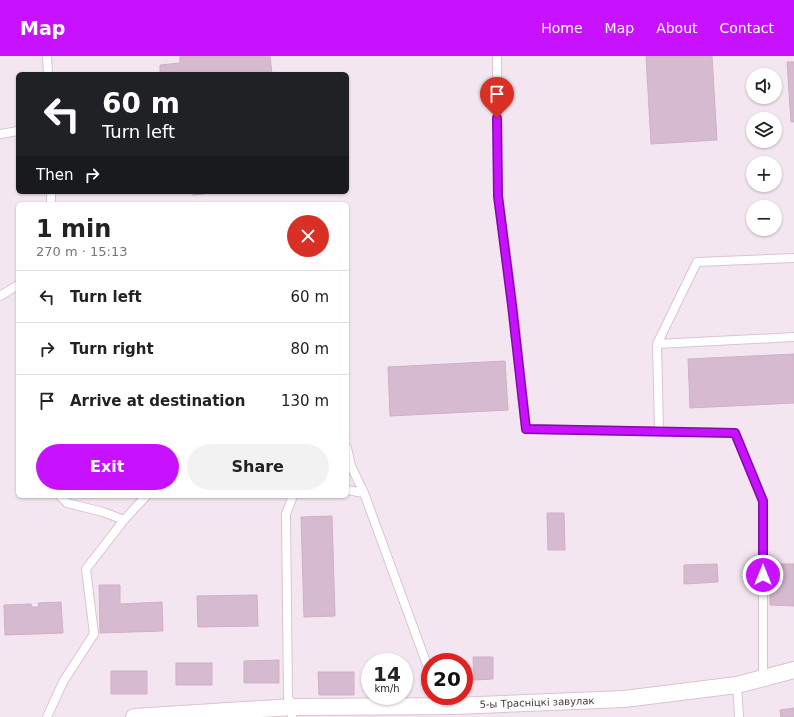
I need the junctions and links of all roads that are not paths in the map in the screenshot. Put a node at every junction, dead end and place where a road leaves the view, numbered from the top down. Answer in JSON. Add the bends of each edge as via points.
{"nodes":[{"id":1,"x":47,"y":56,"type":"edge"},
{"id":2,"x":497,"y":56,"type":"edge"},
{"id":3,"x":48,"y":72,"type":"edge"},
{"id":4,"x":16,"y":131,"type":"edge"},
{"id":5,"x":0,"y":134,"type":"edge"},
{"id":6,"x":794,"y":258,"type":"edge"},
{"id":7,"x":16,"y":286,"type":"edge"},
{"id":8,"x":0,"y":296,"type":"edge"},
{"id":9,"x":794,"y":337,"type":"edge"},
{"id":10,"x":657,"y":344,"type":"junction"},
{"id":11,"x":659,"y":431,"type":"junction"},
{"id":12,"x":349,"y":457,"type":"edge"},
{"id":13,"x":349,"y":490,"type":"edge"},
{"id":14,"x":364,"y":493,"type":"junction"},
{"id":15,"x":62,"y":498,"type":"edge"},
{"id":16,"x":144,"y":498,"type":"edge"},
{"id":17,"x":292,"y":498,"type":"edge"},
{"id":18,"x":124,"y":520,"type":"junction"},
{"id":19,"x":423,"y":653,"type":"edge"},
{"id":20,"x":794,"y":670,"type":"edge"},
{"id":21,"x":763,"y":678,"type":"junction"},
{"id":22,"x":737,"y":685,"type":"junction"},
{"id":23,"x":452,"y":706,"type":"edge"},
{"id":24,"x":292,"y":712,"type":"edge"},
{"id":25,"x":47,"y":717,"type":"edge"},
{"id":26,"x":134,"y":717,"type":"edge"},
{"id":27,"x":739,"y":717,"type":"edge"}],
"edges":[{"from":1,"to":3,"type":"lane"},
{"from":2,"to":11,"type":"lane","via":[[498,196],[526,429]]},
{"from":4,"to":5,"type":"lane"},
{"from":6,"to":10,"type":"lane","via":[[697,262]]},
{"from":7,"to":8,"type":"lane"},
{"from":9,"to":10,"type":"lane"},
{"from":10,"to":11,"type":"lane"},
{"from":11,"to":21,"type":"lane","via":[[735,433],[763,501]]},
{"from":12,"to":14,"type":"lane"},
{"from":13,"to":14,"type":"lane"},
{"from":14,"to":19,"type":"lane"},
{"from":15,"to":18,"type":"lane","via":[[67,503]]},
{"from":16,"to":18,"type":"lane"},
{"from":17,"to":24,"type":"lane","via":[[286,514],[288,697]]},
{"from":18,"to":25,"type":"lane","via":[[86,569],[94,634],[62,682]]},
{"from":20,"to":21,"type":"street","name":"5-ы Трасніцкі завулак"},
{"from":21,"to":22,"type":"street","name":"5-ы Трасніцкі завулак"},
{"from":22,"to":23,"type":"street","name":"5-ы Трасніцкі завулак","via":[[624,699]]},
{"from":22,"to":27,"type":"lane"},
{"from":23,"to":24,"type":"street","name":"5-ы Трасніцкі завулак"},
{"from":24,"to":26,"type":"street","name":"5-ы Трасніцкі завулак"}]}
